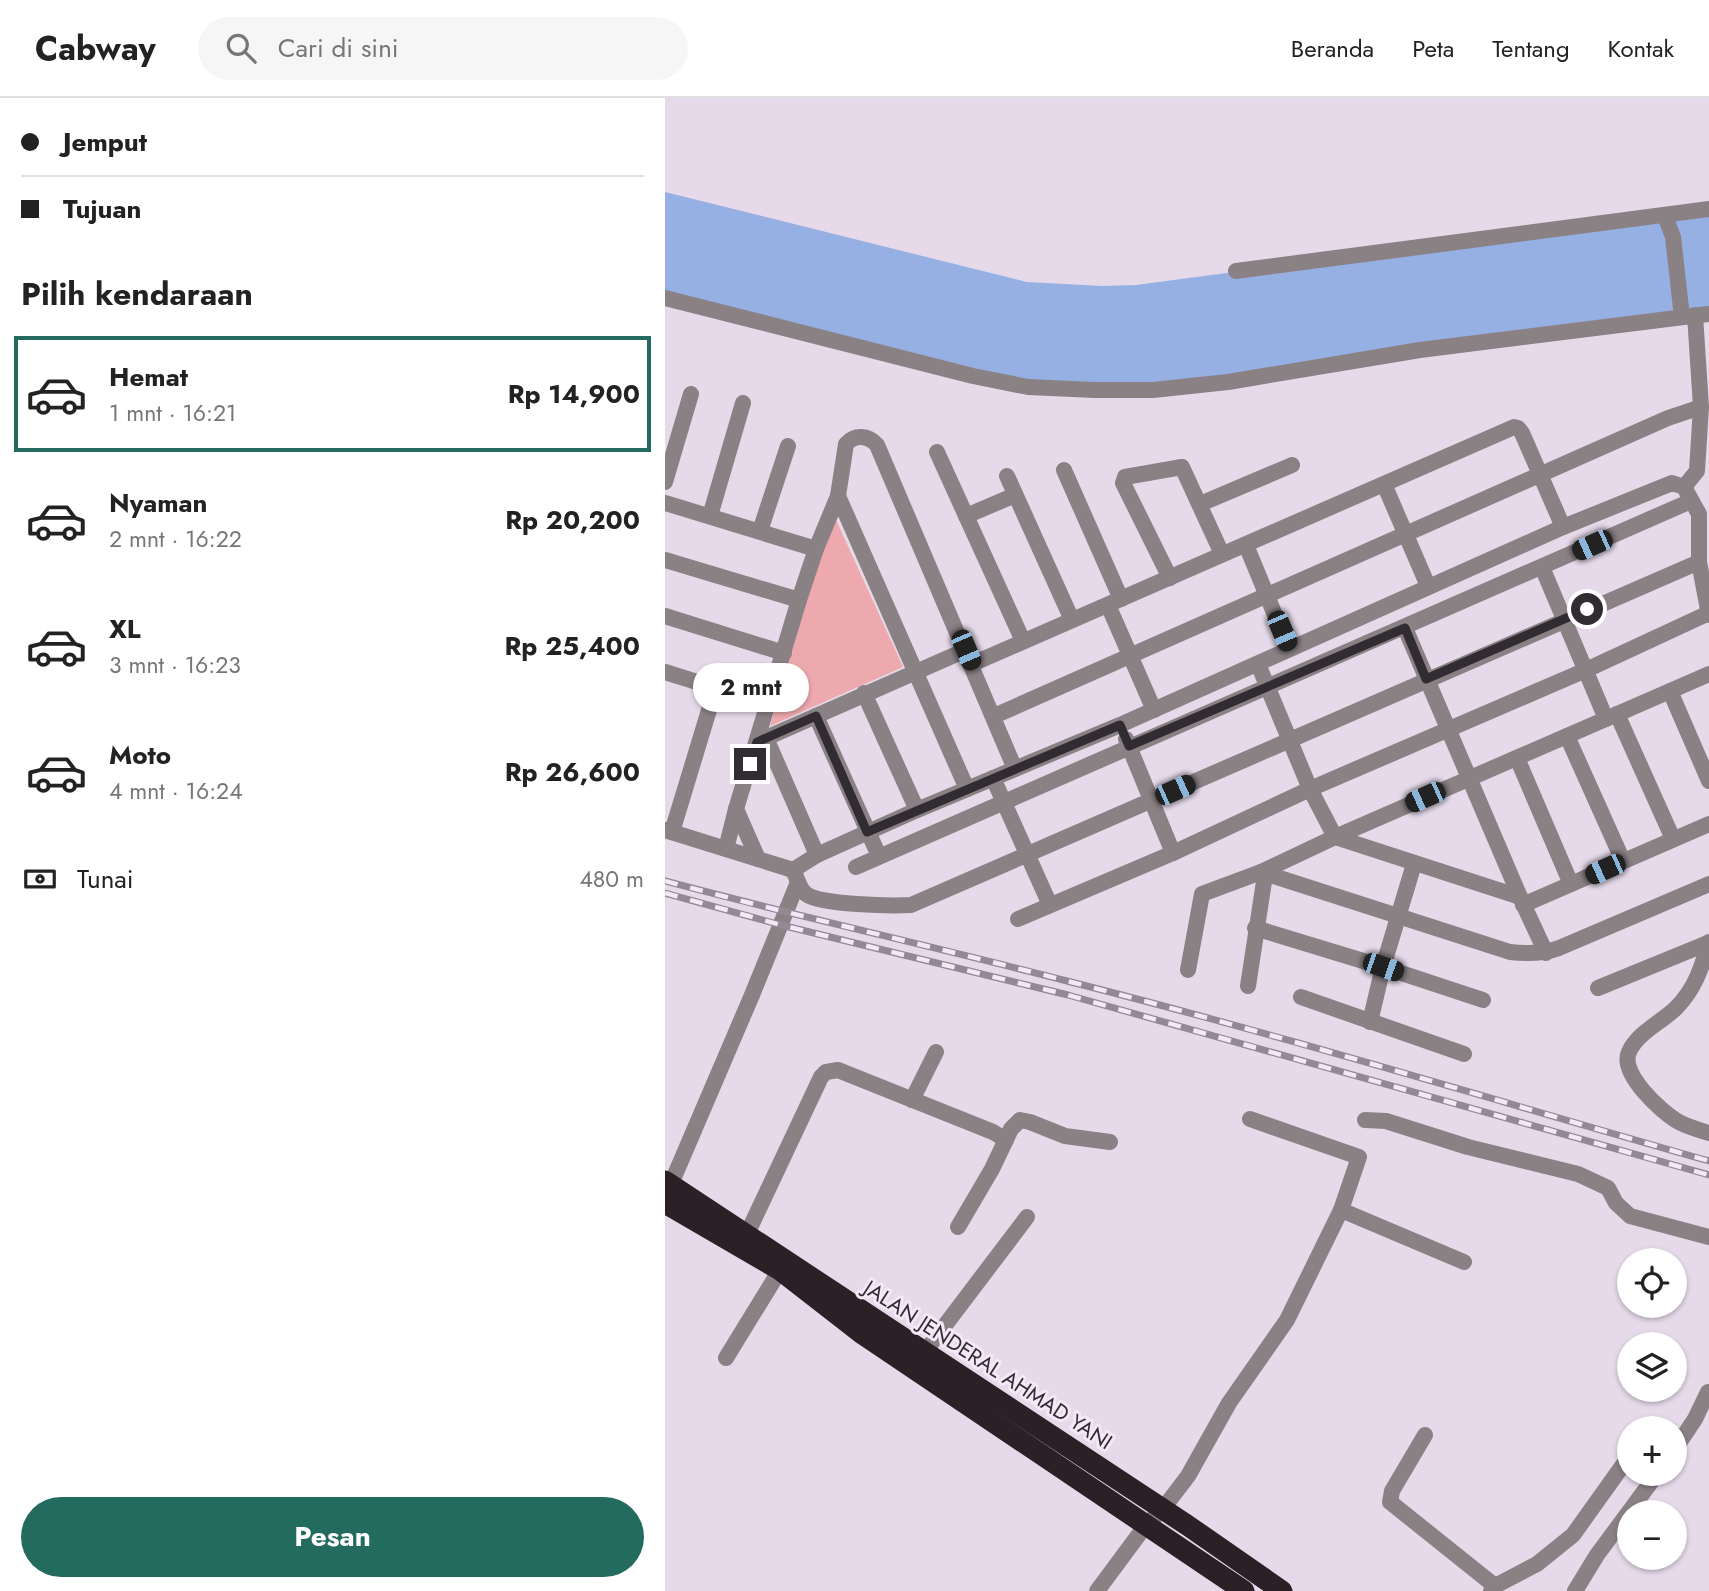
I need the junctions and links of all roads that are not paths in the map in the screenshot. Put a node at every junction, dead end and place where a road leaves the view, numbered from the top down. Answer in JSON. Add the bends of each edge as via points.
{"nodes":[{"id":1,"x":1709,"y":209,"type":"edge"},
{"id":2,"x":1665,"y":216,"type":"junction"},
{"id":3,"x":1236,"y":271,"type":"dead end"},
{"id":4,"x":665,"y":298,"type":"edge"},
{"id":5,"x":1695,"y":315,"type":"edge"},
{"id":6,"x":691,"y":394,"type":"dead end"},
{"id":7,"x":743,"y":403,"type":"dead end"},
{"id":8,"x":1701,"y":407,"type":"junction"},
{"id":9,"x":788,"y":446,"type":"dead end"},
{"id":10,"x":937,"y":452,"type":"dead end"},
{"id":11,"x":1292,"y":465,"type":"dead end"},
{"id":12,"x":1064,"y":470,"type":"dead end"},
{"id":13,"x":1542,"y":474,"type":"junction"},
{"id":14,"x":1007,"y":476,"type":"dead end"},
{"id":15,"x":665,"y":482,"type":"edge"},
{"id":16,"x":1384,"y":484,"type":"junction"},
{"id":17,"x":1015,"y":495,"type":"junction"},
{"id":18,"x":838,"y":496,"type":"junction"},
{"id":19,"x":665,"y":503,"type":"edge"},
{"id":20,"x":1200,"y":504,"type":"junction"},
{"id":21,"x":1696,"y":504,"type":"edge"},
{"id":22,"x":710,"y":516,"type":"junction"},
{"id":23,"x":966,"y":516,"type":"junction"},
{"id":24,"x":1563,"y":527,"type":"junction"},
{"id":25,"x":760,"y":531,"type":"junction"},
{"id":26,"x":1406,"y":534,"type":"junction"},
{"id":27,"x":1246,"y":545,"type":"junction"},
{"id":28,"x":816,"y":549,"type":"junction"},
{"id":29,"x":1222,"y":554,"type":"junction"},
{"id":30,"x":665,"y":560,"type":"edge"},
{"id":31,"x":1699,"y":562,"type":"junction"},
{"id":32,"x":1542,"y":567,"type":"junction"},
{"id":33,"x":1170,"y":578,"type":"junction"},
{"id":34,"x":1428,"y":586,"type":"junction"},
{"id":35,"x":1267,"y":596,"type":"junction"},
{"id":36,"x":799,"y":600,"type":"junction"},
{"id":37,"x":1114,"y":602,"type":"junction"},
{"id":38,"x":1709,"y":614,"type":"edge"},
{"id":39,"x":665,"y":616,"type":"edge"},
{"id":40,"x":1564,"y":619,"type":"junction"},
{"id":41,"x":1072,"y":620,"type":"junction"},
{"id":42,"x":1405,"y":628,"type":"junction"},
{"id":43,"x":1023,"y":641,"type":"junction"},
{"id":44,"x":1289,"y":649,"type":"junction"},
{"id":45,"x":784,"y":653,"type":"junction"},
{"id":46,"x":1131,"y":656,"type":"junction"},
{"id":47,"x":969,"y":657,"type":"junction"},
{"id":48,"x":1258,"y":664,"type":"junction"},
{"id":49,"x":1586,"y":670,"type":"junction"},
{"id":50,"x":915,"y":671,"type":"junction"},
{"id":51,"x":665,"y":672,"type":"edge"},
{"id":52,"x":1709,"y":674,"type":"edge"},
{"id":53,"x":1426,"y":679,"type":"junction"},
{"id":54,"x":716,"y":687,"type":"junction"},
{"id":55,"x":1267,"y":688,"type":"junction"},
{"id":56,"x":1670,"y":691,"type":"junction"},
{"id":57,"x":865,"y":693,"type":"junction"},
{"id":58,"x":768,"y":704,"type":"junction"},
{"id":59,"x":1154,"y":710,"type":"junction"},
{"id":60,"x":816,"y":716,"type":"junction"},
{"id":61,"x":994,"y":716,"type":"junction"},
{"id":62,"x":1611,"y":717,"type":"junction"},
{"id":63,"x":1120,"y":725,"type":"junction"},
{"id":64,"x":1449,"y":729,"type":"junction"},
{"id":65,"x":1567,"y":736,"type":"junction"},
{"id":66,"x":1289,"y":739,"type":"junction"},
{"id":67,"x":762,"y":740,"type":"junction"},
{"id":68,"x":1129,"y":746,"type":"junction"},
{"id":69,"x":1517,"y":758,"type":"junction"},
{"id":70,"x":1015,"y":769,"type":"junction"},
{"id":71,"x":993,"y":778,"type":"junction"},
{"id":72,"x":1470,"y":778,"type":"junction"},
{"id":73,"x":1709,"y":781,"type":"edge"},
{"id":74,"x":967,"y":789,"type":"junction"},
{"id":75,"x":1310,"y":789,"type":"junction"},
{"id":76,"x":1152,"y":801,"type":"junction"},
{"id":77,"x":1005,"y":802,"type":"junction"},
{"id":78,"x":736,"y":809,"type":"junction"},
{"id":79,"x":917,"y":810,"type":"junction"},
{"id":80,"x":1709,"y":824,"type":"edge"},
{"id":81,"x":669,"y":831,"type":"edge"},
{"id":82,"x":867,"y":832,"type":"junction"},
{"id":83,"x":1335,"y":838,"type":"junction"},
{"id":84,"x":1673,"y":839,"type":"junction"},
{"id":85,"x":726,"y":849,"type":"junction"},
{"id":86,"x":1173,"y":853,"type":"junction"},
{"id":87,"x":1028,"y":854,"type":"junction"},
{"id":88,"x":817,"y":855,"type":"junction"},
{"id":89,"x":879,"y":856,"type":"junction"},
{"id":90,"x":758,"y":859,"type":"junction"},
{"id":91,"x":1623,"y":861,"type":"junction"},
{"id":92,"x":1414,"y":864,"type":"junction"},
{"id":93,"x":856,"y":867,"type":"dead end"},
{"id":94,"x":1263,"y":874,"type":"junction"},
{"id":95,"x":796,"y":876,"type":"junction"},
{"id":96,"x":1571,"y":884,"type":"junction"},
{"id":97,"x":1709,"y":884,"type":"edge"},
{"id":98,"x":1521,"y":901,"type":"junction"},
{"id":99,"x":1050,"y":905,"type":"junction"},
{"id":100,"x":1398,"y":915,"type":"junction"},
{"id":101,"x":1018,"y":919,"type":"dead end"},
{"id":102,"x":1255,"y":928,"type":"junction"},
{"id":103,"x":1709,"y":942,"type":"edge"},
{"id":104,"x":1546,"y":953,"type":"junction"},
{"id":105,"x":1383,"y":967,"type":"junction"},
{"id":106,"x":1188,"y":970,"type":"dead end"},
{"id":107,"x":1248,"y":986,"type":"dead end"},
{"id":108,"x":1598,"y":988,"type":"dead end"},
{"id":109,"x":1301,"y":997,"type":"dead end"},
{"id":110,"x":1483,"y":1000,"type":"dead end"},
{"id":111,"x":1370,"y":1022,"type":"junction"},
{"id":112,"x":936,"y":1052,"type":"dead end"},
{"id":113,"x":1464,"y":1054,"type":"dead end"},
{"id":114,"x":912,"y":1100,"type":"junction"},
{"id":115,"x":1250,"y":1119,"type":"dead end"},
{"id":116,"x":1365,"y":1120,"type":"dead end"},
{"id":117,"x":1709,"y":1133,"type":"edge"},
{"id":118,"x":1006,"y":1140,"type":"junction"},
{"id":119,"x":1110,"y":1142,"type":"dead end"},
{"id":120,"x":667,"y":1189,"type":"edge"},
{"id":121,"x":1341,"y":1210,"type":"junction"},
{"id":122,"x":1027,"y":1217,"type":"dead end"},
{"id":123,"x":958,"y":1227,"type":"dead end"},
{"id":124,"x":747,"y":1234,"type":"junction"},
{"id":125,"x":1709,"y":1237,"type":"edge"},
{"id":126,"x":1464,"y":1262,"type":"dead end"},
{"id":127,"x":780,"y":1270,"type":"junction"},
{"id":128,"x":924,"y":1353,"type":"junction"},
{"id":129,"x":726,"y":1358,"type":"dead end"},
{"id":130,"x":1708,"y":1392,"type":"edge"},
{"id":131,"x":1687,"y":1431,"type":"edge"},
{"id":132,"x":1425,"y":1435,"type":"dead end"},
{"id":133,"x":1617,"y":1473,"type":"edge"},
{"id":134,"x":1648,"y":1486,"type":"edge"},
{"id":135,"x":1162,"y":1510,"type":"junction"},
{"id":136,"x":1146,"y":1525,"type":"junction"},
{"id":137,"x":1493,"y":1588,"type":"edge"},
{"id":138,"x":1097,"y":1591,"type":"edge"},
{"id":139,"x":1244,"y":1591,"type":"edge"},
{"id":140,"x":1282,"y":1591,"type":"edge"},
{"id":141,"x":1575,"y":1591,"type":"edge"}],
"edges":[{"from":1,"to":2,"type":"street"},
{"from":2,"to":3,"type":"street"},
{"from":2,"to":5,"type":"street","via":[[1673,237],[1679,299]]},
{"from":4,"to":5,"type":"street","via":[[973,376],[1028,387],[1095,390],[1228,382],[1420,350]]},
{"from":5,"to":8,"type":"street"},
{"from":6,"to":15,"type":"street"},
{"from":7,"to":22,"type":"street"},
{"from":8,"to":13,"type":"street"},
{"from":8,"to":21,"type":"street"},
{"from":9,"to":25,"type":"street"},
{"from":10,"to":23,"type":"street"},
{"from":11,"to":20,"type":"street"},
{"from":12,"to":37,"type":"street"},
{"from":13,"to":16,"type":"street","via":[[1522,433],[1514,427]]},
{"from":13,"to":24,"type":"street"},
{"from":13,"to":26,"type":"street"},
{"from":14,"to":17,"type":"street"},
{"from":16,"to":26,"type":"street"},
{"from":16,"to":27,"type":"street"},
{"from":17,"to":23,"type":"street"},
{"from":17,"to":41,"type":"street"},
{"from":18,"to":28,"type":"street"},
{"from":18,"to":47,"type":"street","via":[[846,444],[854,438],[873,440]]},
{"from":18,"to":50,"type":"street"},
{"from":19,"to":22,"type":"street"},
{"from":20,"to":29,"type":"street"},
{"from":20,"to":33,"type":"street","via":[[1179,466],[1123,479]]},
{"from":21,"to":24,"type":"street","via":[[1672,483]]},
{"from":21,"to":31,"type":"street"},
{"from":21,"to":32,"type":"street"},
{"from":22,"to":25,"type":"street"},
{"from":23,"to":43,"type":"street"},
{"from":24,"to":34,"type":"street"},
{"from":25,"to":28,"type":"street"},
{"from":26,"to":34,"type":"street"},
{"from":26,"to":35,"type":"street"},
{"from":27,"to":29,"type":"street"},
{"from":27,"to":35,"type":"street"},
{"from":28,"to":36,"type":"street"},
{"from":29,"to":33,"type":"street"},
{"from":30,"to":36,"type":"street"},
{"from":31,"to":38,"type":"street"},
{"from":31,"to":40,"type":"street"},
{"from":32,"to":40,"type":"street"},
{"from":32,"to":42,"type":"street"},
{"from":33,"to":37,"type":"street"},
{"from":34,"to":44,"type":"street"},
{"from":35,"to":44,"type":"street"},
{"from":35,"to":46,"type":"street"},
{"from":36,"to":45,"type":"street"},
{"from":37,"to":41,"type":"street"},
{"from":37,"to":46,"type":"street"},
{"from":38,"to":49,"type":"street"},
{"from":39,"to":45,"type":"street"},
{"from":40,"to":49,"type":"street"},
{"from":40,"to":53,"type":"street"},
{"from":41,"to":43,"type":"street"},
{"from":42,"to":53,"type":"street"},
{"from":42,"to":55,"type":"street"},
{"from":43,"to":47,"type":"street"},
{"from":44,"to":48,"type":"street"},
{"from":45,"to":58,"type":"street"},
{"from":46,"to":59,"type":"street"},
{"from":46,"to":61,"type":"street"},
{"from":47,"to":50,"type":"street"},
{"from":47,"to":61,"type":"street"},
{"from":48,"to":55,"type":"street"},
{"from":48,"to":59,"type":"street"},
{"from":49,"to":62,"type":"street"},
{"from":49,"to":64,"type":"street"},
{"from":50,"to":57,"type":"street"},
{"from":50,"to":74,"type":"street"},
{"from":51,"to":54,"type":"street"},
{"from":52,"to":56,"type":"street"},
{"from":53,"to":64,"type":"street"},
{"from":53,"to":66,"type":"street"},
{"from":54,"to":58,"type":"street"},
{"from":54,"to":81,"type":"street"},
{"from":55,"to":66,"type":"street"},
{"from":55,"to":68,"type":"street"},
{"from":56,"to":62,"type":"street"},
{"from":56,"to":73,"type":"street"},
{"from":57,"to":60,"type":"street"},
{"from":57,"to":79,"type":"street"},
{"from":58,"to":67,"type":"street"},
{"from":59,"to":63,"type":"street"},
{"from":60,"to":67,"type":"street"},
{"from":60,"to":82,"type":"street"},
{"from":61,"to":70,"type":"street"},
{"from":62,"to":65,"type":"street"},
{"from":62,"to":84,"type":"street"},
{"from":63,"to":68,"type":"street"},
{"from":63,"to":70,"type":"street"},
{"from":64,"to":72,"type":"street"},
{"from":64,"to":75,"type":"street"},
{"from":65,"to":69,"type":"street"},
{"from":65,"to":91,"type":"street"},
{"from":66,"to":75,"type":"street"},
{"from":66,"to":76,"type":"street"},
{"from":67,"to":78,"type":"street"},
{"from":67,"to":88,"type":"street"},
{"from":68,"to":76,"type":"street"},
{"from":68,"to":77,"type":"street"},
{"from":69,"to":72,"type":"street"},
{"from":69,"to":96,"type":"street"},
{"from":70,"to":71,"type":"street"},
{"from":71,"to":74,"type":"street"},
{"from":71,"to":77,"type":"street"},
{"from":72,"to":83,"type":"street"},
{"from":72,"to":98,"type":"street"},
{"from":74,"to":79,"type":"street"},
{"from":75,"to":83,"type":"street"},
{"from":75,"to":86,"type":"street"},
{"from":76,"to":86,"type":"street"},
{"from":76,"to":87,"type":"street"},
{"from":77,"to":87,"type":"street"},
{"from":77,"to":89,"type":"street"},
{"from":78,"to":85,"type":"street"},
{"from":78,"to":90,"type":"street"},
{"from":79,"to":82,"type":"street"},
{"from":80,"to":84,"type":"street"},
{"from":81,"to":85,"type":"street"},
{"from":82,"to":88,"type":"street"},
{"from":82,"to":89,"type":"street"},
{"from":83,"to":92,"type":"street"},
{"from":83,"to":94,"type":"street"},
{"from":84,"to":91,"type":"street"},
{"from":85,"to":90,"type":"street"},
{"from":86,"to":99,"type":"street"},
{"from":87,"to":95,"type":"street","via":[[911,905],[823,900],[803,892]]},
{"from":87,"to":99,"type":"street"},
{"from":88,"to":95,"type":"street"},
{"from":89,"to":93,"type":"street"},
{"from":90,"to":95,"type":"street"},
{"from":91,"to":96,"type":"street"},
{"from":92,"to":98,"type":"street"},
{"from":92,"to":100,"type":"street"},
{"from":94,"to":100,"type":"street"},
{"from":94,"to":102,"type":"street"},
{"from":94,"to":106,"type":"street","via":[[1202,894]]},
{"from":95,"to":120,"type":"street","via":[[753,995]]},
{"from":96,"to":98,"type":"street"},
{"from":97,"to":104,"type":"street"},
{"from":98,"to":104,"type":"street"},
{"from":99,"to":101,"type":"street"},
{"from":100,"to":104,"type":"street","via":[[1510,952]]},
{"from":100,"to":105,"type":"street"},
{"from":102,"to":105,"type":"street"},
{"from":102,"to":107,"type":"street"},
{"from":103,"to":108,"type":"street"},
{"from":103,"to":117,"type":"street","via":[[1692,990],[1635,1043],[1626,1061],[1637,1082],[1676,1120]]},
{"from":105,"to":110,"type":"street"},
{"from":105,"to":111,"type":"street"},
{"from":109,"to":111,"type":"street"},
{"from":111,"to":113,"type":"street"},
{"from":112,"to":114,"type":"street"},
{"from":114,"to":118,"type":"street"},
{"from":114,"to":124,"type":"street","via":[[838,1070],[826,1072]]},
{"from":115,"to":121,"type":"street","via":[[1359,1157]]},
{"from":116,"to":125,"type":"street","via":[[1385,1121],[1578,1174],[1608,1188],[1630,1216]]},
{"from":118,"to":119,"type":"street","via":[[1015,1124],[1024,1120],[1065,1136]]},
{"from":118,"to":123,"type":"street"},
{"from":120,"to":124,"type":"highway","name":"JALAN JENDERAL AHMAD YANI"},
{"from":120,"to":127,"type":"highway","name":"JALAN JENDERAL AHMAD YANI"},
{"from":121,"to":126,"type":"street"},
{"from":121,"to":135,"type":"street","via":[[1287,1320]]},
{"from":122,"to":128,"type":"street"},
{"from":124,"to":128,"type":"highway","name":"JALAN JENDERAL AHMAD YANI"},
{"from":127,"to":129,"type":"street"},
{"from":127,"to":136,"type":"highway","name":"JALAN JENDERAL AHMAD YANI","via":[[861,1333]]},
{"from":128,"to":135,"type":"highway","name":"JALAN JENDERAL AHMAD YANI"},
{"from":130,"to":131,"type":"street"},
{"from":132,"to":137,"type":"street","via":[[1390,1502]]},
{"from":133,"to":137,"type":"street","via":[[1573,1535],[1537,1564]]},
{"from":134,"to":141,"type":"street"},
{"from":135,"to":136,"type":"street"},
{"from":135,"to":140,"type":"highway","name":"JALAN JENDERAL AHMAD YANI"},
{"from":136,"to":138,"type":"street"},
{"from":136,"to":139,"type":"highway","name":"JALAN JENDERAL AHMAD YANI"}]}
